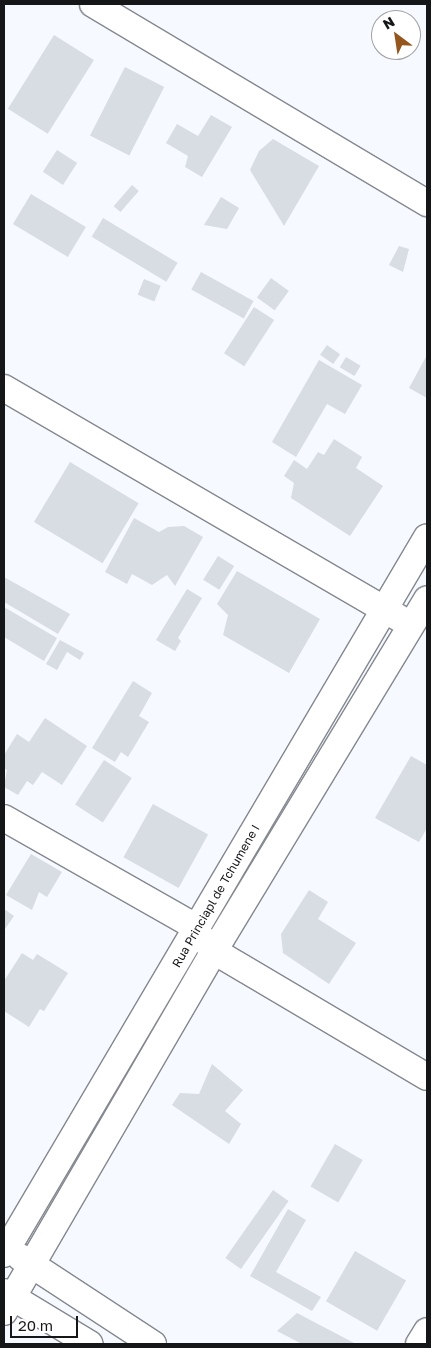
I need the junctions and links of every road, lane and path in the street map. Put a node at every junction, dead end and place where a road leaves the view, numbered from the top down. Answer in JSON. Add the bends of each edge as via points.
{"nodes":[{"id":1,"x":93,"y":4,"type":"edge"},
{"id":2,"x":427,"y":203,"type":"edge"},
{"id":3,"x":4,"y":388,"type":"edge"},
{"id":4,"x":427,"y":537,"type":"edge"},
{"id":5,"x":427,"y":599,"type":"edge"},
{"id":6,"x":384,"y":609,"type":"junction"},
{"id":7,"x":420,"y":630,"type":"edge"},
{"id":8,"x":4,"y":818,"type":"edge"},
{"id":9,"x":195,"y":932,"type":"junction"},
{"id":10,"x":214,"y":950,"type":"junction"},
{"id":11,"x":427,"y":1077,"type":"edge"},
{"id":12,"x":5,"y":1250,"type":"edge"},
{"id":13,"x":33,"y":1265,"type":"junction"},
{"id":14,"x":7,"y":1300,"type":"edge"},
{"id":15,"x":427,"y":1331,"type":"edge"},
{"id":16,"x":90,"y":1344,"type":"edge"},
{"id":17,"x":152,"y":1344,"type":"edge"},
{"id":18,"x":419,"y":1344,"type":"edge"}],
"edges":[{"from":1,"to":2,"type":"street"},
{"from":3,"to":6,"type":"street"},
{"from":4,"to":6,"type":"street","name":"Rua Princiapl de Tchumene I"},
{"from":5,"to":7,"type":"street","name":"Rua Princiapl de Tchumene I"},
{"from":6,"to":7,"type":"street"},
{"from":6,"to":9,"type":"street","name":"Rua Princiapl de Tchumene I"},
{"from":7,"to":10,"type":"street","name":"Rua Princiapl de Tchumene I"},
{"from":8,"to":9,"type":"street","via":[[187,922]]},
{"from":9,"to":10,"type":"street"},
{"from":9,"to":12,"type":"street","name":"Rua Princiapl de Tchumene I"},
{"from":10,"to":11,"type":"street"},
{"from":10,"to":13,"type":"street","name":"Rua Princiapl de Tchumene I"},
{"from":12,"to":13,"type":"street"},
{"from":13,"to":14,"type":"street","name":"Rua Princiapl de Tchumene I"},
{"from":13,"to":17,"type":"street"},
{"from":14,"to":16,"type":"street"},
{"from":15,"to":18,"type":"street"}]}
